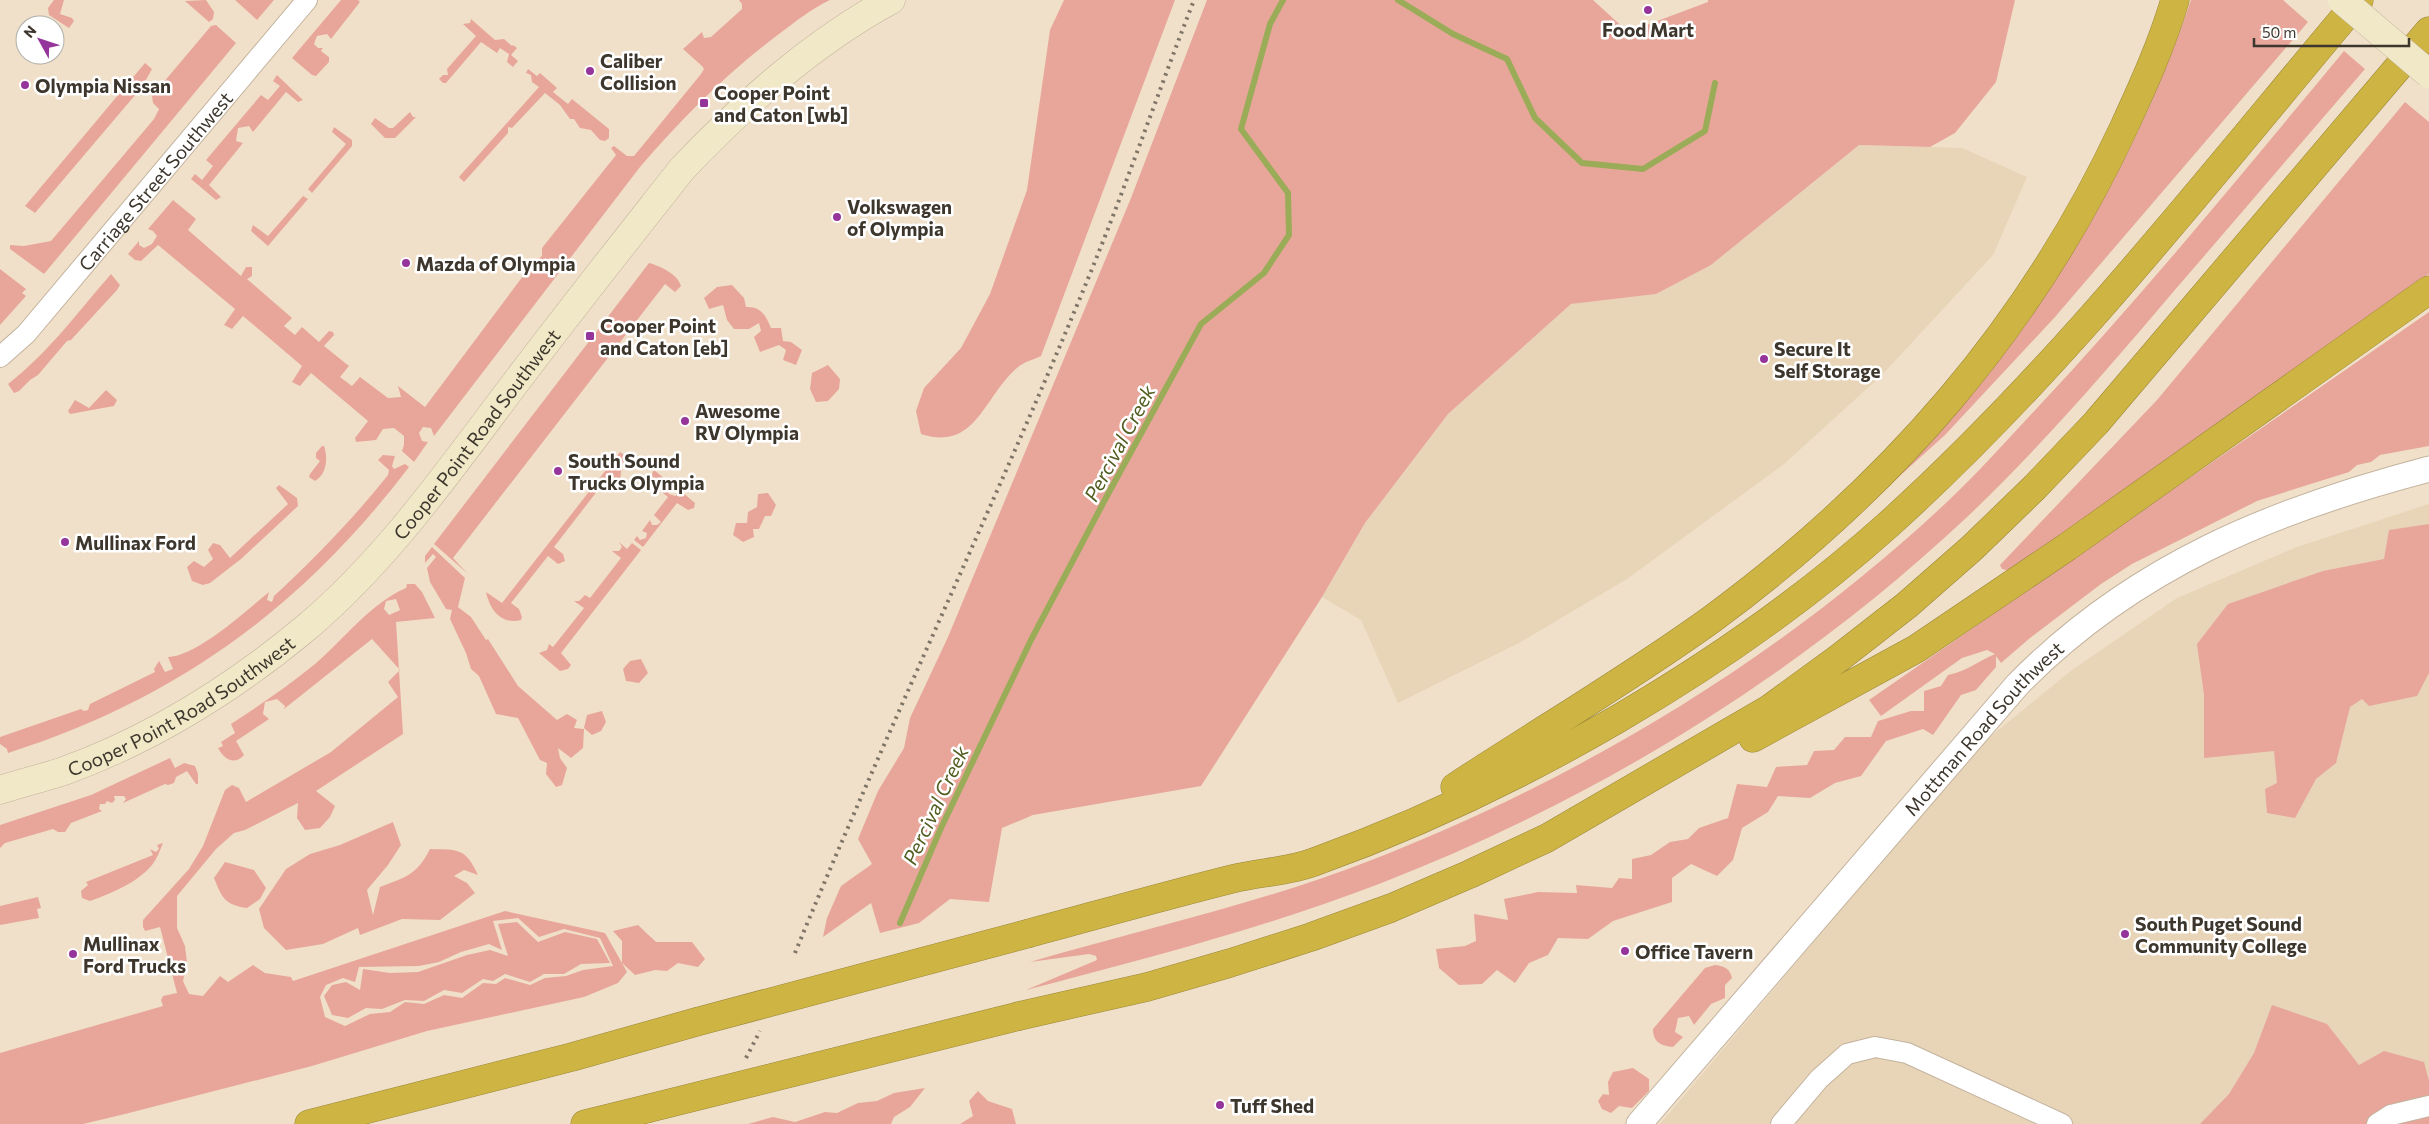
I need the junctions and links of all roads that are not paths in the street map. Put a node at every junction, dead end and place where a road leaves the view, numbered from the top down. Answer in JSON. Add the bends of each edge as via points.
{"nodes":[{"id":1,"x":307,"y":0,"type":"edge"},
{"id":2,"x":891,"y":0,"type":"edge"},
{"id":3,"x":2175,"y":0,"type":"edge"},
{"id":4,"x":2342,"y":0,"type":"edge"},
{"id":5,"x":2359,"y":0,"type":"edge"},
{"id":6,"x":2429,"y":31,"type":"edge"},
{"id":7,"x":2429,"y":74,"type":"edge"},
{"id":8,"x":2429,"y":290,"type":"edge"},
{"id":9,"x":0,"y":357,"type":"edge"},
{"id":10,"x":2429,"y":469,"type":"edge"},
{"id":11,"x":0,"y":790,"type":"edge"},
{"id":12,"x":1377,"y":838,"type":"junction"},
{"id":13,"x":1547,"y":838,"type":"junction"},
{"id":14,"x":2429,"y":1106,"type":"edge"},
{"id":15,"x":309,"y":1124,"type":"edge"},
{"id":16,"x":585,"y":1124,"type":"edge"},
{"id":17,"x":1639,"y":1124,"type":"edge"},
{"id":18,"x":1781,"y":1124,"type":"edge"},
{"id":19,"x":2062,"y":1124,"type":"edge"},
{"id":20,"x":2378,"y":1124,"type":"edge"}],
"edges":[{"from":1,"to":9,"type":"street","name":"Carriage Street Southwest","via":[[26,334]]},
{"from":2,"to":11,"type":"main road","name":"Cooper Point Road Southwest","via":[[841,30],[793,66],[717,132],[682,169],[423,505],[345,592],[308,626],[257,666],[153,731],[63,771]]},
{"from":3,"to":12,"type":"highway","via":[[2133,109],[2077,220],[2015,318],[1975,372],[1929,425],[1828,523],[1713,618],[1642,668]]},
{"from":4,"to":7,"type":"main road","bridge":true},
{"from":5,"to":12,"type":"highway","via":[[2074,335],[1974,441],[1886,526],[1761,625],[1646,701],[1556,753]]},
{"from":6,"to":13,"type":"highway","via":[[2096,423],[1972,548],[1899,611],[1769,709]]},
{"from":8,"to":13,"type":"highway","via":[[2075,542],[1916,649],[1650,794]]},
{"from":10,"to":17,"type":"street","name":"Mottman Road Southwest","via":[[2333,496],[2248,528],[2154,576],[2072,635],[2018,684]]},
{"from":12,"to":15,"type":"highway","bridge":true,"via":[[1308,865],[1236,878],[572,1057]]},
{"from":13,"to":16,"type":"highway","bridge":true,"via":[[1392,908],[1311,937],[1147,987]]},
{"from":14,"to":20,"type":"street","via":[[2391,1115]]},
{"from":18,"to":19,"type":"street","via":[[1819,1079],[1847,1054],[1875,1047],[1907,1053]]}]}
